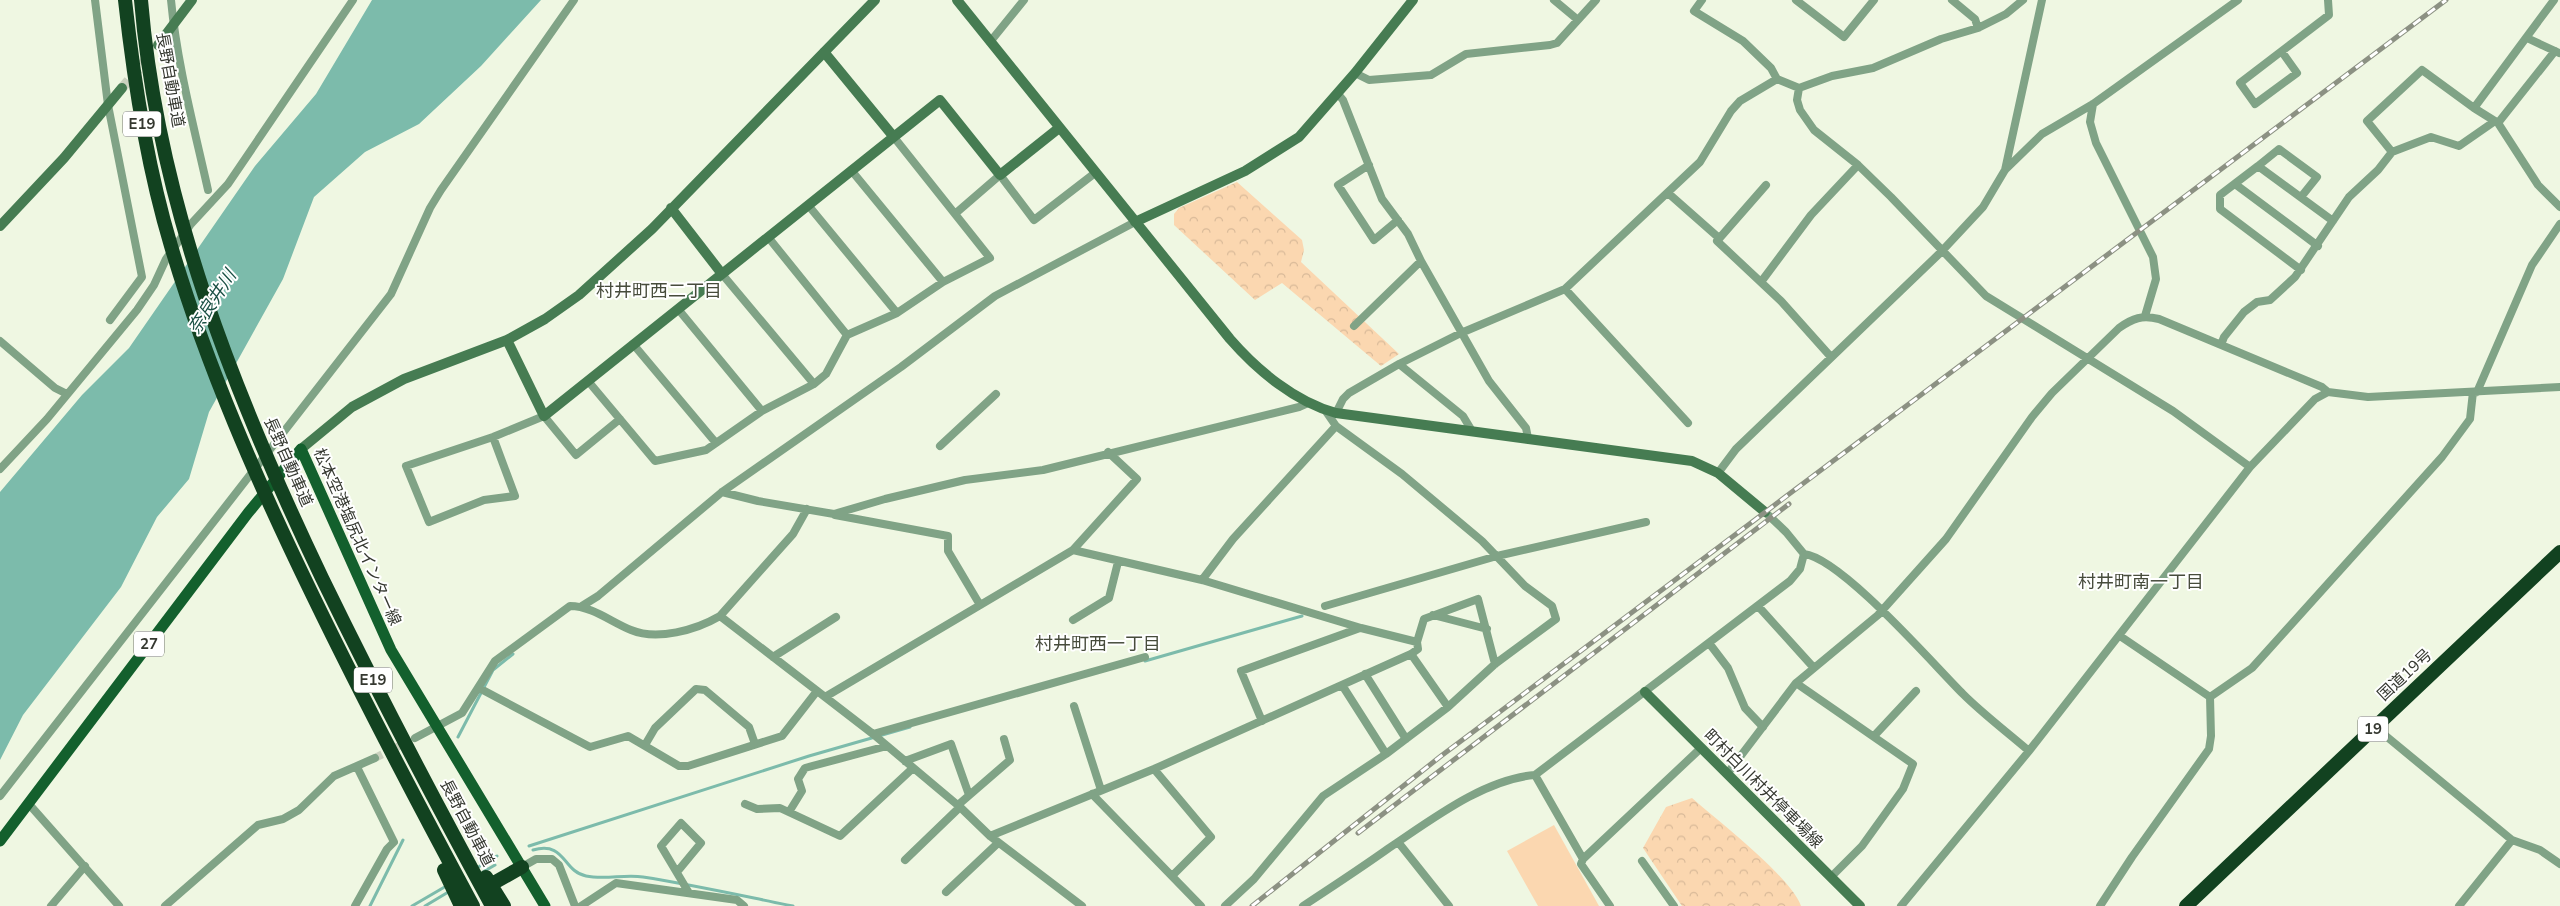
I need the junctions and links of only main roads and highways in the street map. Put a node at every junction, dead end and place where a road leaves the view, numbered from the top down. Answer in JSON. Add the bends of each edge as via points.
{"nodes":[{"id":1,"x":125,"y":0,"type":"edge"},
{"id":2,"x":141,"y":0,"type":"edge"},
{"id":3,"x":2560,"y":554,"type":"edge"},
{"id":4,"x":0,"y":841,"type":"edge"},
{"id":5,"x":522,"y":867,"type":"junction"},
{"id":6,"x":450,"y":873,"type":"junction"},
{"id":7,"x":496,"y":902,"type":"edge"},
{"id":8,"x":454,"y":906,"type":"edge"},
{"id":9,"x":461,"y":906,"type":"edge"},
{"id":10,"x":473,"y":906,"type":"edge"},
{"id":11,"x":545,"y":906,"type":"edge"},
{"id":12,"x":2186,"y":906,"type":"edge"}],
"edges":[{"from":1,"to":6,"type":"highway","name":"長野自動車道","number":"E19","via":[[150,166],[171,246],[233,421],[270,508]]},
{"from":2,"to":7,"type":"highway","name":"長野自動車道","number":"E19","via":[[151,77],[182,227],[221,344],[282,494],[351,638],[414,760]]},
{"from":3,"to":12,"type":"highway","name":"国道19号","number":"19"},
{"from":4,"to":5,"type":"main road","name":"松本空港塩尻北インター線","number":"27","via":[[248,513],[301,449],[391,650]]},
{"from":5,"to":8,"type":"highway"},
{"from":5,"to":11,"type":"main road","name":"松本空港塩尻北インター線"},
{"from":6,"to":9,"type":"highway"},
{"from":6,"to":10,"type":"highway","name":"長野自動車道","number":"E19"}]}
